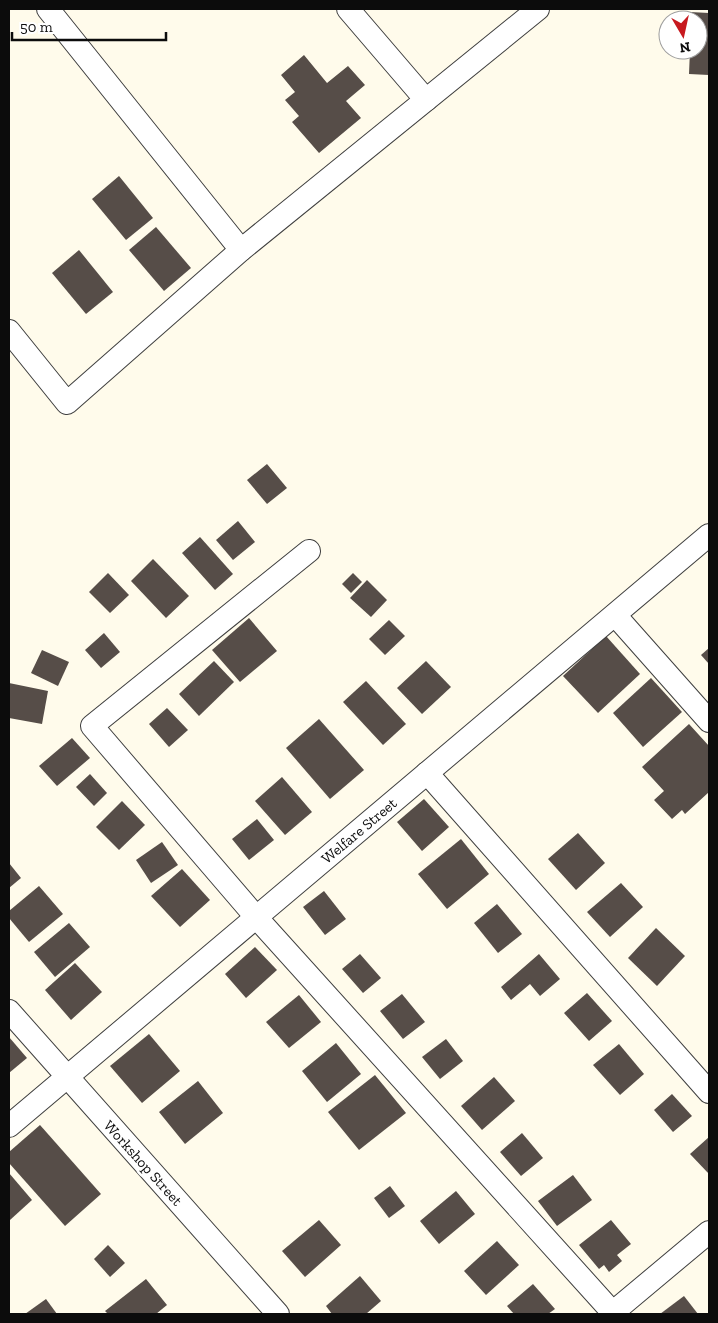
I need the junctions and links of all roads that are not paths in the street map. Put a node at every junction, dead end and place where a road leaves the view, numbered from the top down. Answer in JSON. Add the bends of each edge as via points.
{"nodes":[{"id":1,"x":48,"y":9,"type":"edge"},
{"id":2,"x":348,"y":9,"type":"edge"},
{"id":3,"x":538,"y":9,"type":"edge"},
{"id":4,"x":426,"y":100,"type":"junction"},
{"id":5,"x":241,"y":250,"type":"junction"},
{"id":6,"x":9,"y":331,"type":"edge"},
{"id":7,"x":709,"y":535,"type":"edge"},
{"id":8,"x":309,"y":551,"type":"dead end"},
{"id":9,"x":615,"y":614,"type":"junction"},
{"id":10,"x":709,"y":721,"type":"edge"},
{"id":11,"x":427,"y":773,"type":"junction"},
{"id":12,"x":256,"y":917,"type":"junction"},
{"id":13,"x":9,"y":1011,"type":"edge"},
{"id":14,"x":67,"y":1077,"type":"junction"},
{"id":15,"x":709,"y":1092,"type":"edge"},
{"id":16,"x":9,"y":1126,"type":"edge"},
{"id":17,"x":709,"y":1232,"type":"edge"},
{"id":18,"x":278,"y":1314,"type":"edge"},
{"id":19,"x":612,"y":1314,"type":"edge"}],
"edges":[{"from":1,"to":5,"type":"street"},
{"from":2,"to":4,"type":"street"},
{"from":3,"to":4,"type":"street"},
{"from":4,"to":5,"type":"street"},
{"from":5,"to":6,"type":"street","via":[[67,403]]},
{"from":7,"to":9,"type":"street","name":"Welfare Street"},
{"from":8,"to":12,"type":"street","via":[[92,726]]},
{"from":9,"to":10,"type":"street"},
{"from":9,"to":11,"type":"street","name":"Welfare Street"},
{"from":11,"to":12,"type":"street","name":"Welfare Street"},
{"from":11,"to":15,"type":"street"},
{"from":12,"to":14,"type":"street","name":"Welfare Street"},
{"from":12,"to":19,"type":"street"},
{"from":13,"to":14,"type":"street","name":"Workshop Street"},
{"from":14,"to":16,"type":"street","name":"Welfare Street"},
{"from":14,"to":18,"type":"street","name":"Workshop Street"},
{"from":17,"to":19,"type":"street"}]}
